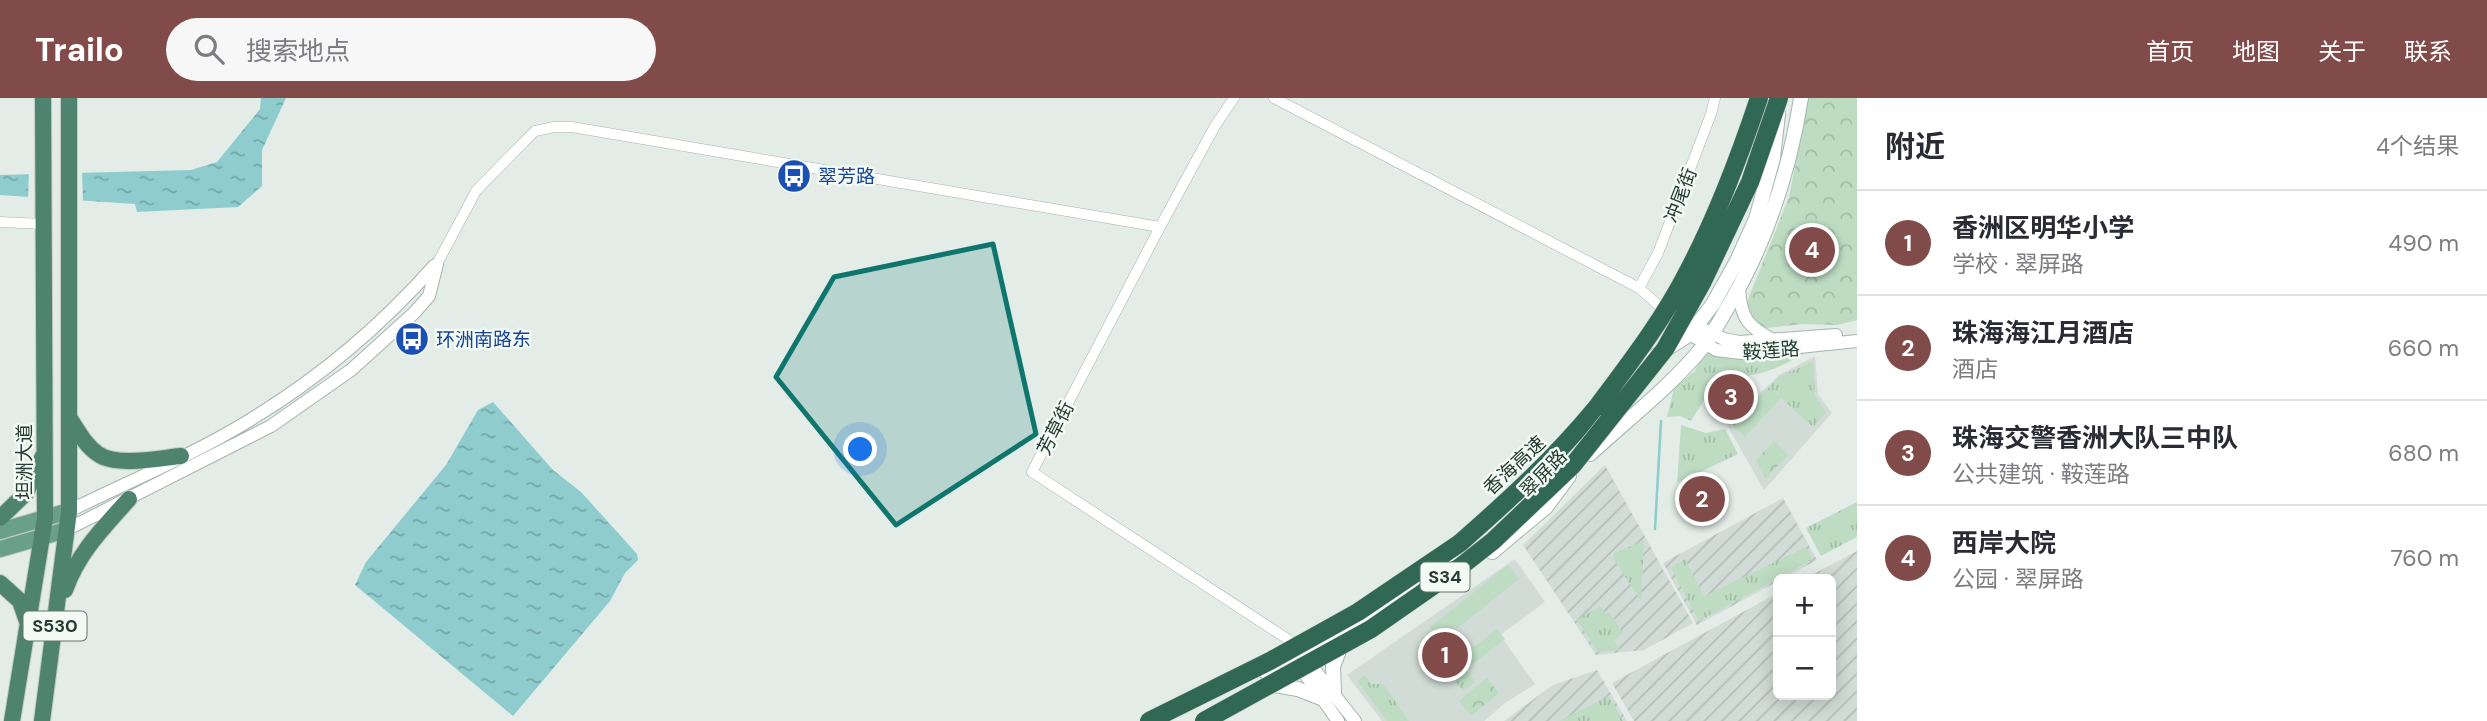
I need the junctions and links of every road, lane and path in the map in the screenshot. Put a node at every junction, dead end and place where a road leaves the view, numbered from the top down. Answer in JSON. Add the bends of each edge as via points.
{"nodes":[{"id":1,"x":43,"y":98,"type":"edge"},
{"id":2,"x":69,"y":98,"type":"edge"},
{"id":3,"x":1234,"y":98,"type":"edge"},
{"id":4,"x":1274,"y":98,"type":"edge"},
{"id":5,"x":1715,"y":98,"type":"edge"},
{"id":6,"x":1759,"y":98,"type":"edge"},
{"id":7,"x":1780,"y":98,"type":"edge"},
{"id":8,"x":1801,"y":98,"type":"edge"},
{"id":9,"x":1763,"y":221,"type":"junction"},
{"id":10,"x":0,"y":222,"type":"edge"},
{"id":11,"x":44,"y":224,"type":"junction"},
{"id":12,"x":1160,"y":227,"type":"junction"},
{"id":13,"x":437,"y":264,"type":"junction"},
{"id":14,"x":1639,"y":288,"type":"junction"},
{"id":15,"x":1739,"y":289,"type":"junction"},
{"id":16,"x":1693,"y":330,"type":"junction"},
{"id":17,"x":1857,"y":333,"type":"edge"},
{"id":18,"x":1708,"y":339,"type":"junction"},
{"id":19,"x":1775,"y":341,"type":"junction"},
{"id":20,"x":1857,"y":341,"type":"edge"},
{"id":21,"x":70,"y":418,"type":"junction"},
{"id":22,"x":45,"y":450,"type":"junction"},
{"id":23,"x":181,"y":456,"type":"junction"},
{"id":24,"x":129,"y":499,"type":"junction"},
{"id":25,"x":69,"y":511,"type":"junction"},
{"id":26,"x":0,"y":518,"type":"edge"},
{"id":27,"x":45,"y":518,"type":"junction"},
{"id":28,"x":66,"y":530,"type":"junction"},
{"id":29,"x":0,"y":531,"type":"edge"},
{"id":30,"x":41,"y":537,"type":"junction"},
{"id":31,"x":0,"y":549,"type":"edge"},
{"id":32,"x":0,"y":583,"type":"edge"},
{"id":33,"x":57,"y":616,"type":"junction"},
{"id":34,"x":27,"y":624,"type":"junction"},
{"id":35,"x":1339,"y":651,"type":"junction"},
{"id":36,"x":1298,"y":657,"type":"junction"},
{"id":37,"x":1308,"y":669,"type":"junction"},
{"id":38,"x":1275,"y":685,"type":"junction"},
{"id":39,"x":1327,"y":695,"type":"junction"},
{"id":40,"x":12,"y":721,"type":"edge"},
{"id":41,"x":42,"y":721,"type":"edge"},
{"id":42,"x":1149,"y":721,"type":"edge"},
{"id":43,"x":1160,"y":721,"type":"edge"},
{"id":44,"x":1203,"y":721,"type":"edge"},
{"id":45,"x":1338,"y":721,"type":"edge"},
{"id":46,"x":1355,"y":721,"type":"edge"}],
"edges":[{"from":1,"to":11,"type":"highway","name":"坦洲大道"},
{"from":2,"to":21,"type":"highway"},
{"from":3,"to":12,"type":"street","name":"芳草街"},
{"from":4,"to":14,"type":"street"},
{"from":5,"to":14,"type":"street","name":"冲尾街","via":[[1658,253]]},
{"from":6,"to":42,"type":"highway","name":"香海高速","number":"S34","bridge":true,"via":[[1733,176],[1687,274],[1620,376],[1562,450],[1460,543],[1358,612]]},
{"from":7,"to":9,"type":"main road","name":"翠屏路"},
{"from":7,"to":44,"type":"highway","number":"S34","bridge":true,"via":[[1750,182],[1665,349],[1573,465],[1493,541],[1371,629]]},
{"from":8,"to":9,"type":"main road","name":"翠屏路","via":[[1796,129]]},
{"from":9,"to":15,"type":"main road","name":"翠屏路"},
{"from":9,"to":16,"type":"main road","name":"翠屏路"},
{"from":10,"to":11,"type":"street"},
{"from":11,"to":22,"type":"highway","name":"坦洲大道"},
{"from":12,"to":13,"type":"street","via":[[554,127],[536,131],[476,191]]},
{"from":12,"to":36,"type":"street","name":"芳草街","via":[[1032,472],[1292,642]]},
{"from":13,"to":23,"type":"street","via":[[401,304],[327,367],[250,420]]},
{"from":13,"to":24,"type":"street","via":[[429,296],[351,370],[271,426]]},
{"from":14,"to":16,"type":"street"},
{"from":15,"to":18,"type":"main road","name":"翠屏路"},
{"from":15,"to":19,"type":"street","via":[[1743,316],[1756,331]]},
{"from":16,"to":18,"type":"street","name":"鞍莲路"},
{"from":16,"to":36,"type":"main road","name":"翠屏路","via":[[1639,367],[1486,532],[1365,618]]},
{"from":17,"to":19,"type":"street","name":"鞍莲路"},
{"from":18,"to":19,"type":"street","name":"鞍莲路"},
{"from":18,"to":20,"type":"street","name":"鞍莲路","via":[[1716,350],[1741,353]]},
{"from":18,"to":35,"type":"main road","name":"翠屏路","via":[[1688,364],[1578,464],[1546,507],[1513,536],[1446,586]]},
{"from":21,"to":23,"type":"highway","via":[[82,438],[108,459]]},
{"from":21,"to":25,"type":"highway"},
{"from":22,"to":26,"type":"highway","via":[[26,493]]},
{"from":22,"to":27,"type":"highway","name":"坦洲大道"},
{"from":23,"to":25,"type":"street"},
{"from":24,"to":28,"type":"street"},
{"from":24,"to":33,"type":"highway","via":[[86,548],[71,573]]},
{"from":25,"to":27,"type":"main road"},
{"from":25,"to":28,"type":"highway","number":"S530"},
{"from":27,"to":29,"type":"main road"},
{"from":27,"to":30,"type":"highway","name":"坦洲大道","number":"S530"},
{"from":28,"to":30,"type":"main road"},
{"from":28,"to":33,"type":"highway","number":"S530"},
{"from":30,"to":31,"type":"main road"},
{"from":30,"to":34,"type":"highway","name":"坦洲大道","number":"S530"},
{"from":32,"to":34,"type":"highway","via":[[20,601]]},
{"from":33,"to":41,"type":"highway","number":"S530"},
{"from":34,"to":40,"type":"highway","name":"坦洲大道","number":"S530"},
{"from":35,"to":37,"type":"main road","name":"翠屏路"},
{"from":35,"to":39,"type":"main road"},
{"from":36,"to":37,"type":"street"},
{"from":36,"to":43,"type":"main road","name":"翠屏路"},
{"from":37,"to":38,"type":"main road","name":"翠屏路"},
{"from":37,"to":39,"type":"street"},
{"from":38,"to":39,"type":"main road"},
{"from":38,"to":44,"type":"main road","name":"翠屏路"},
{"from":39,"to":45,"type":"street"},
{"from":39,"to":46,"type":"street"}]}
